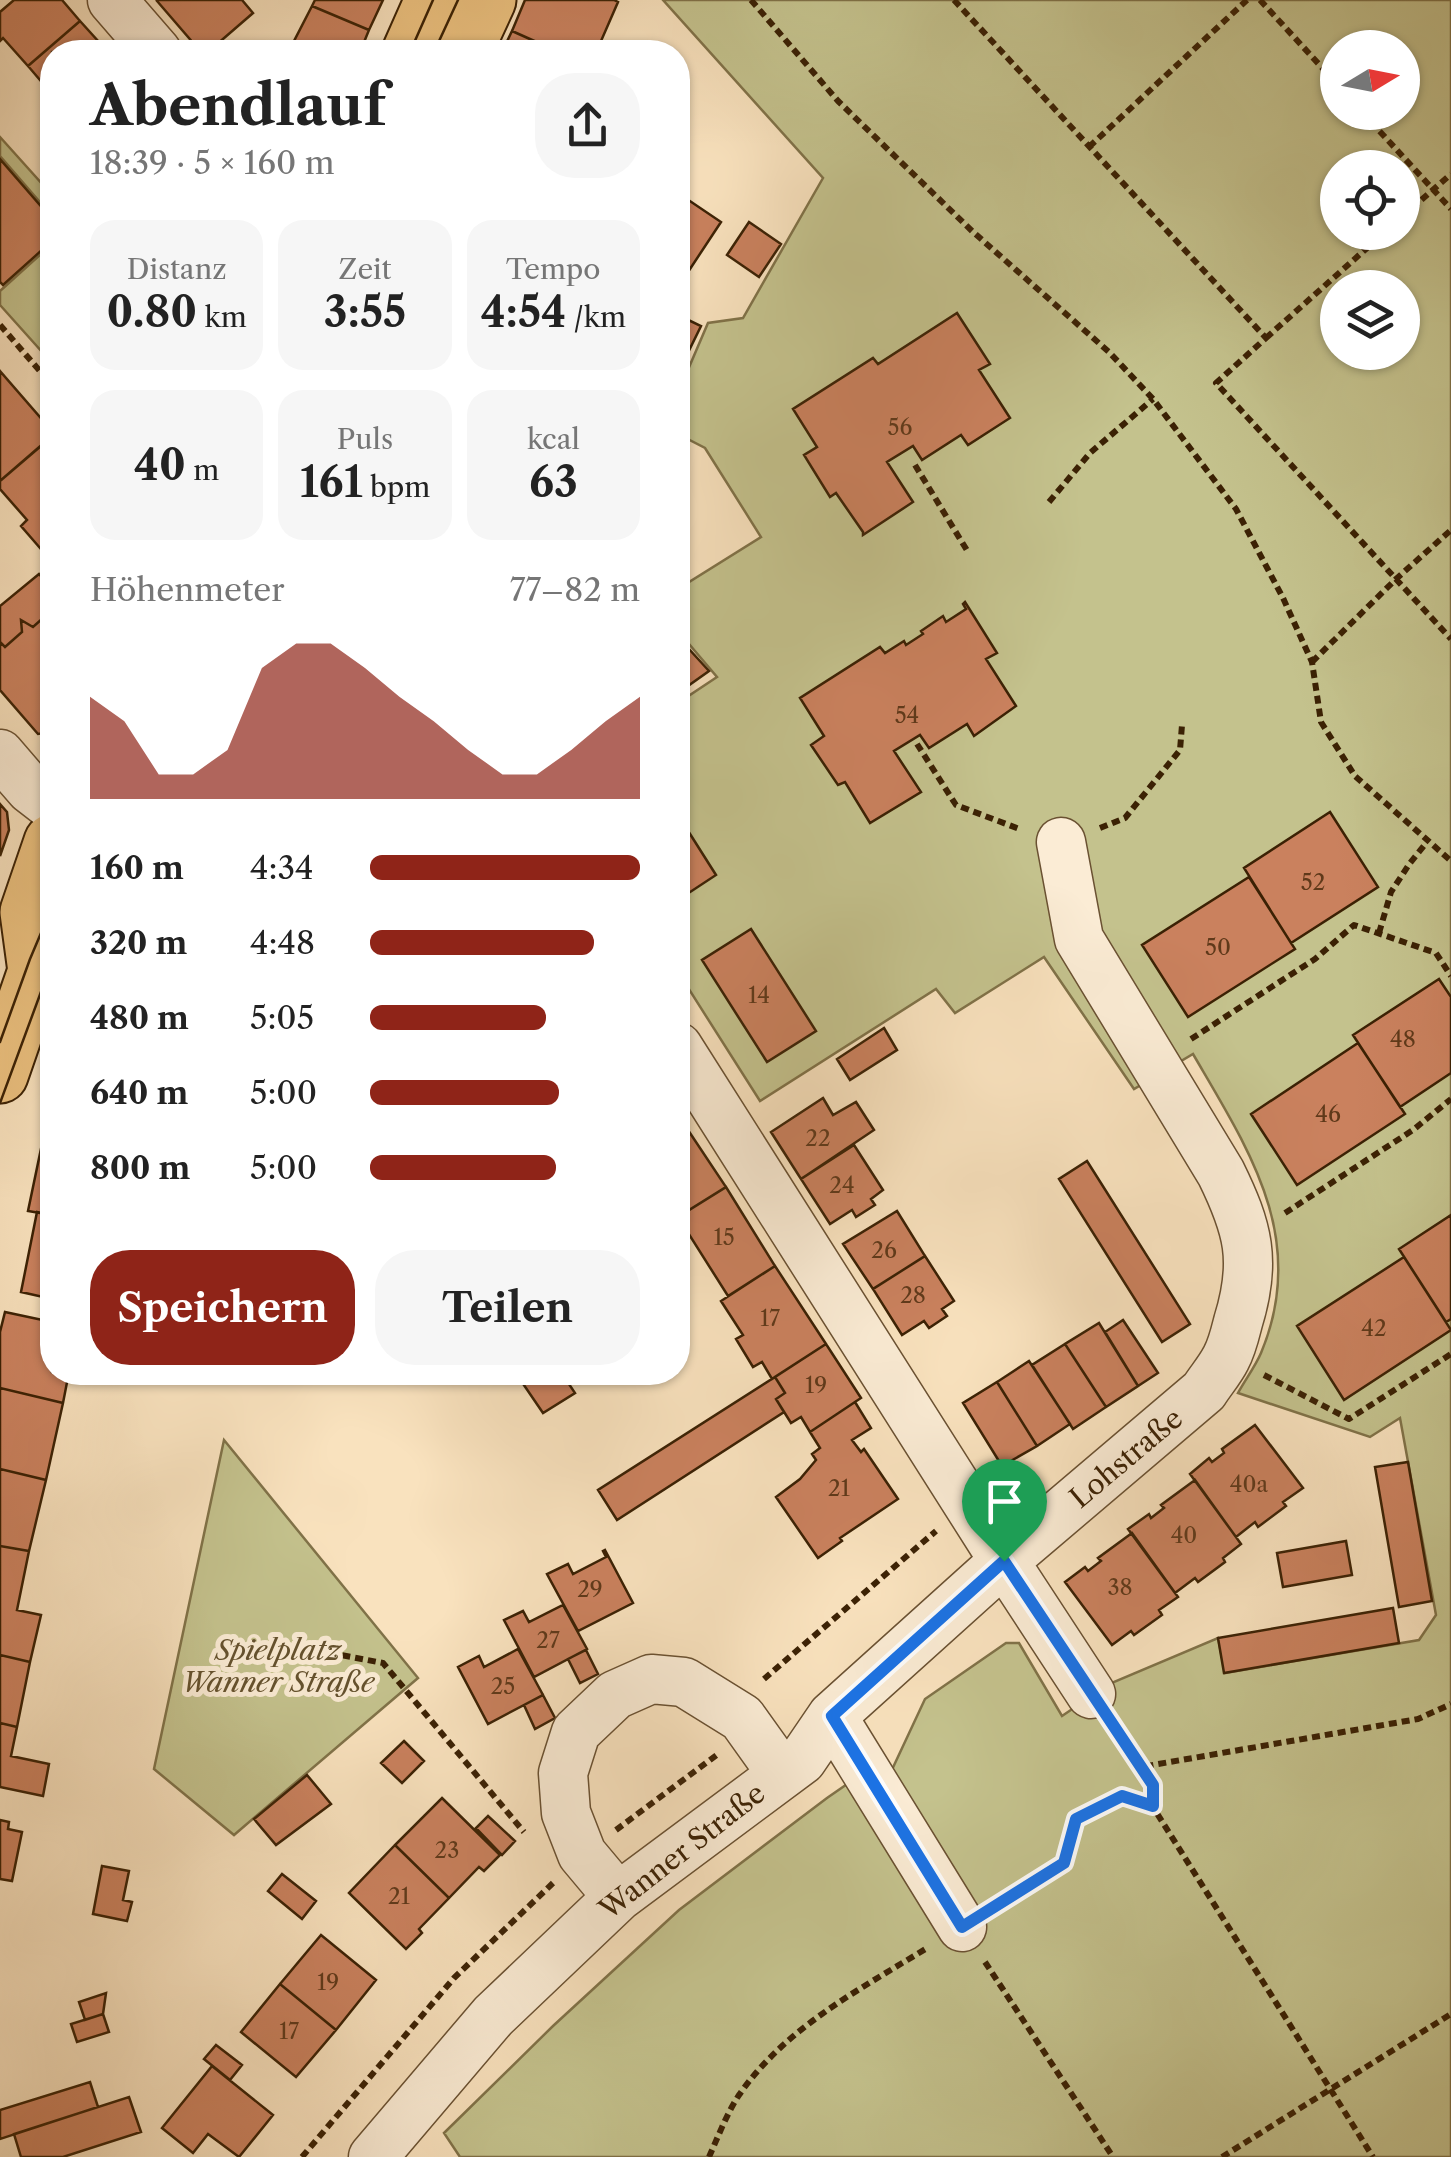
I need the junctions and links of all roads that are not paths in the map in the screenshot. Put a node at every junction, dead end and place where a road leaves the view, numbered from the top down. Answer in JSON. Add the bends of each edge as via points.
{"nodes":[{"id":1,"x":112,"y":0,"type":"edge"},
{"id":2,"x":433,"y":0,"type":"edge"},
{"id":3,"x":458,"y":0,"type":"edge"},
{"id":4,"x":488,"y":0,"type":"edge"},
{"id":5,"x":147,"y":40,"type":"edge"},
{"id":6,"x":415,"y":40,"type":"edge"},
{"id":7,"x":440,"y":40,"type":"edge"},
{"id":8,"x":470,"y":40,"type":"edge"},
{"id":9,"x":0,"y":754,"type":"edge"},
{"id":10,"x":40,"y":796,"type":"edge"},
{"id":11,"x":1061,"y":842,"type":"dead end"},
{"id":12,"x":40,"y":950,"type":"edge"},
{"id":13,"x":690,"y":1067,"type":"edge"},
{"id":14,"x":0,"y":1075,"type":"edge"},
{"id":15,"x":1004,"y":1561,"type":"junction"},
{"id":16,"x":1091,"y":1694,"type":"road end"},
{"id":17,"x":832,"y":1716,"type":"junction"},
{"id":18,"x":782,"y":1774,"type":"junction"},
{"id":19,"x":618,"y":1898,"type":"junction"},
{"id":20,"x":962,"y":1927,"type":"road end"},
{"id":21,"x":383,"y":2153,"type":"edge"}],
"edges":[{"from":1,"to":5,"type":"street"},
{"from":2,"to":6,"type":"main road"},
{"from":3,"to":7,"type":"street"},
{"from":4,"to":8,"type":"main road"},
{"from":9,"to":10,"type":"street"},
{"from":11,"to":15,"type":"street","name":"Lohstraße","via":[[1079,939],[1221,1172],[1246,1237],[1250,1272],[1228,1356],[1204,1391]]},
{"from":12,"to":14,"type":"main road"},
{"from":13,"to":15,"type":"street"},
{"from":15,"to":16,"type":"street"},
{"from":15,"to":17,"type":"street","name":"Wanner Straße"},
{"from":17,"to":18,"type":"street","name":"Wanner Straße","via":[[802,1760]]},
{"from":17,"to":20,"type":"street"},
{"from":18,"to":19,"type":"street","name":"Wanner Straße"},
{"from":18,"to":19,"type":"street","via":[[742,1718],[684,1682],[651,1680],[615,1694],[576,1732],[563,1773],[566,1813],[582,1854]]},
{"from":19,"to":21,"type":"street","name":"Wanner Straße","via":[[493,2016]]}]}
